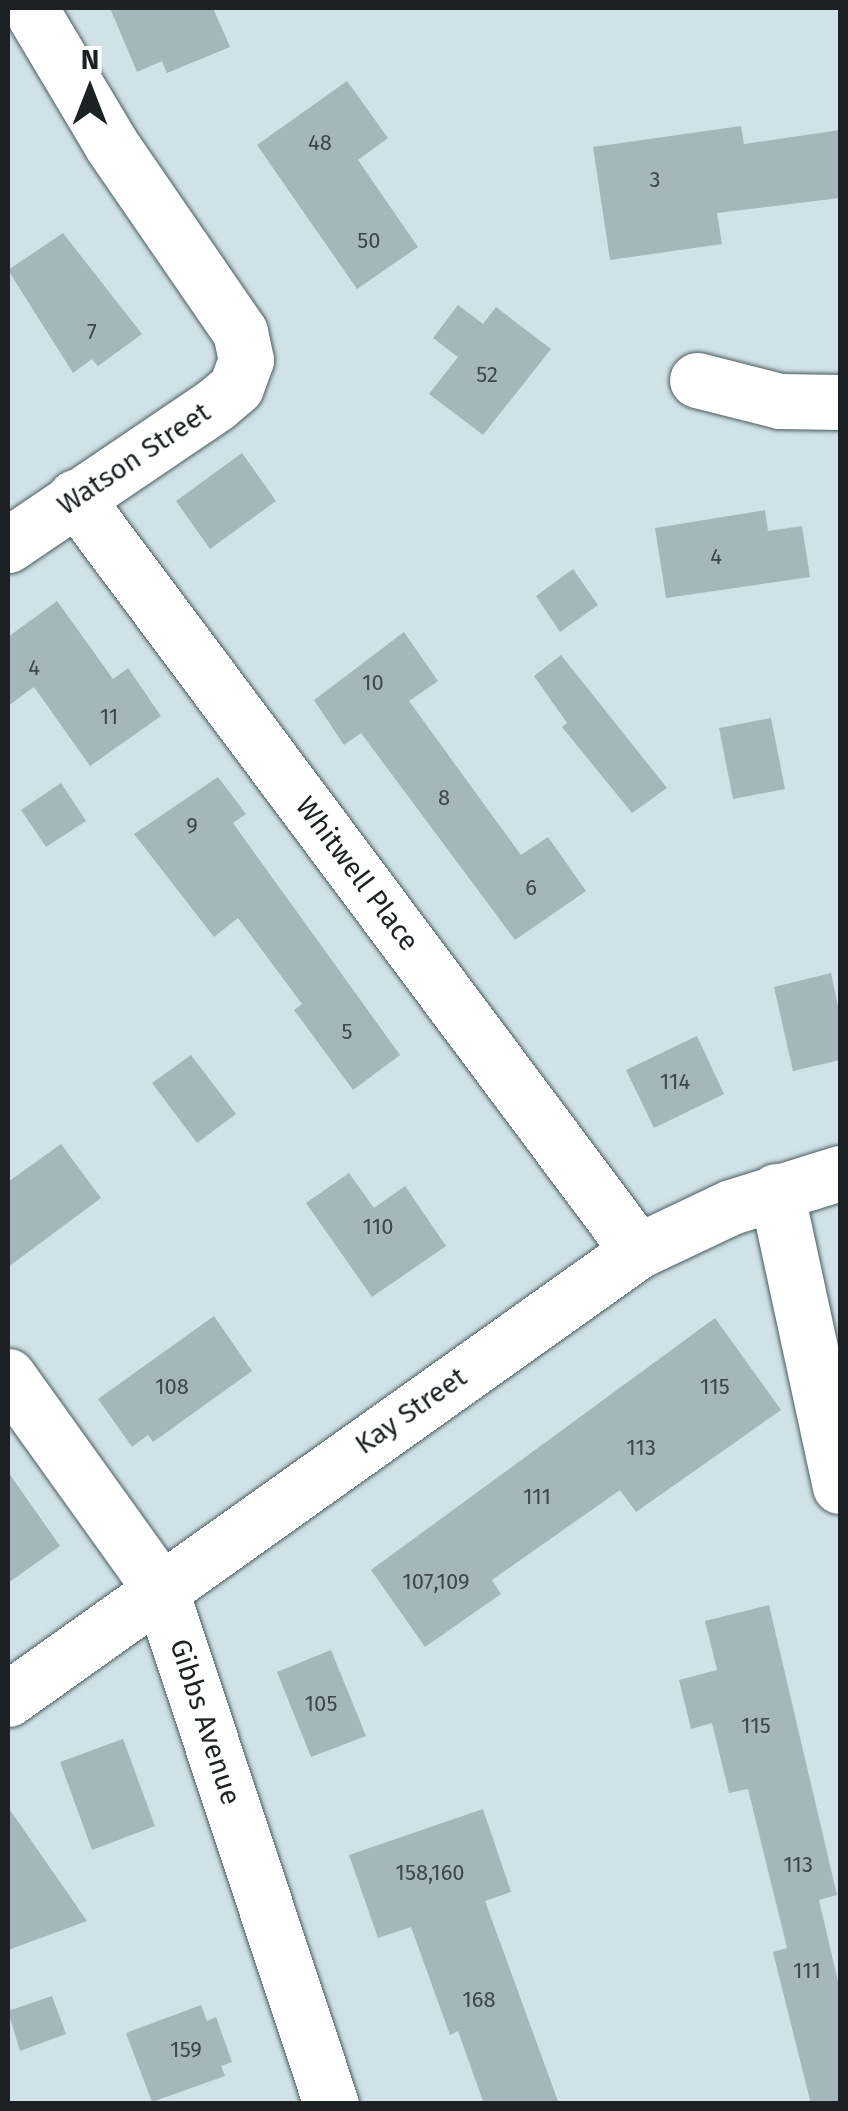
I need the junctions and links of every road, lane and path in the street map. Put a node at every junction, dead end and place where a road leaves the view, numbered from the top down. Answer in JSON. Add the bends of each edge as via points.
{"nodes":[{"id":1,"x":30,"y":8,"type":"edge"},
{"id":2,"x":697,"y":380,"type":"dead end"},
{"id":3,"x":840,"y":402,"type":"edge"},
{"id":4,"x":75,"y":497,"type":"junction"},
{"id":5,"x":8,"y":545,"type":"edge"},
{"id":6,"x":840,"y":1173,"type":"edge"},
{"id":7,"x":776,"y":1190,"type":"junction"},
{"id":8,"x":638,"y":1251,"type":"junction"},
{"id":9,"x":8,"y":1376,"type":"edge"},
{"id":10,"x":840,"y":1486,"type":"edge"},
{"id":11,"x":160,"y":1588,"type":"junction"},
{"id":12,"x":8,"y":1699,"type":"edge"},
{"id":13,"x":331,"y":2104,"type":"edge"}],
"edges":[{"from":1,"to":4,"type":"street","name":"Watson Street","via":[[111,144],[240,332],[246,360],[236,388]]},
{"from":2,"to":3,"type":"street","via":[[780,401]]},
{"from":4,"to":5,"type":"street","name":"Watson Street"},
{"from":4,"to":8,"type":"street","name":"Whitwell Place"},
{"from":6,"to":7,"type":"street","name":"Kay Street"},
{"from":7,"to":8,"type":"street","name":"Kay Street"},
{"from":7,"to":10,"type":"street"},
{"from":8,"to":11,"type":"street","name":"Kay Street"},
{"from":9,"to":11,"type":"street","name":"Gibbs Avenue"},
{"from":11,"to":12,"type":"street","name":"Kay Street"},
{"from":11,"to":13,"type":"street","name":"Gibbs Avenue"}]}
